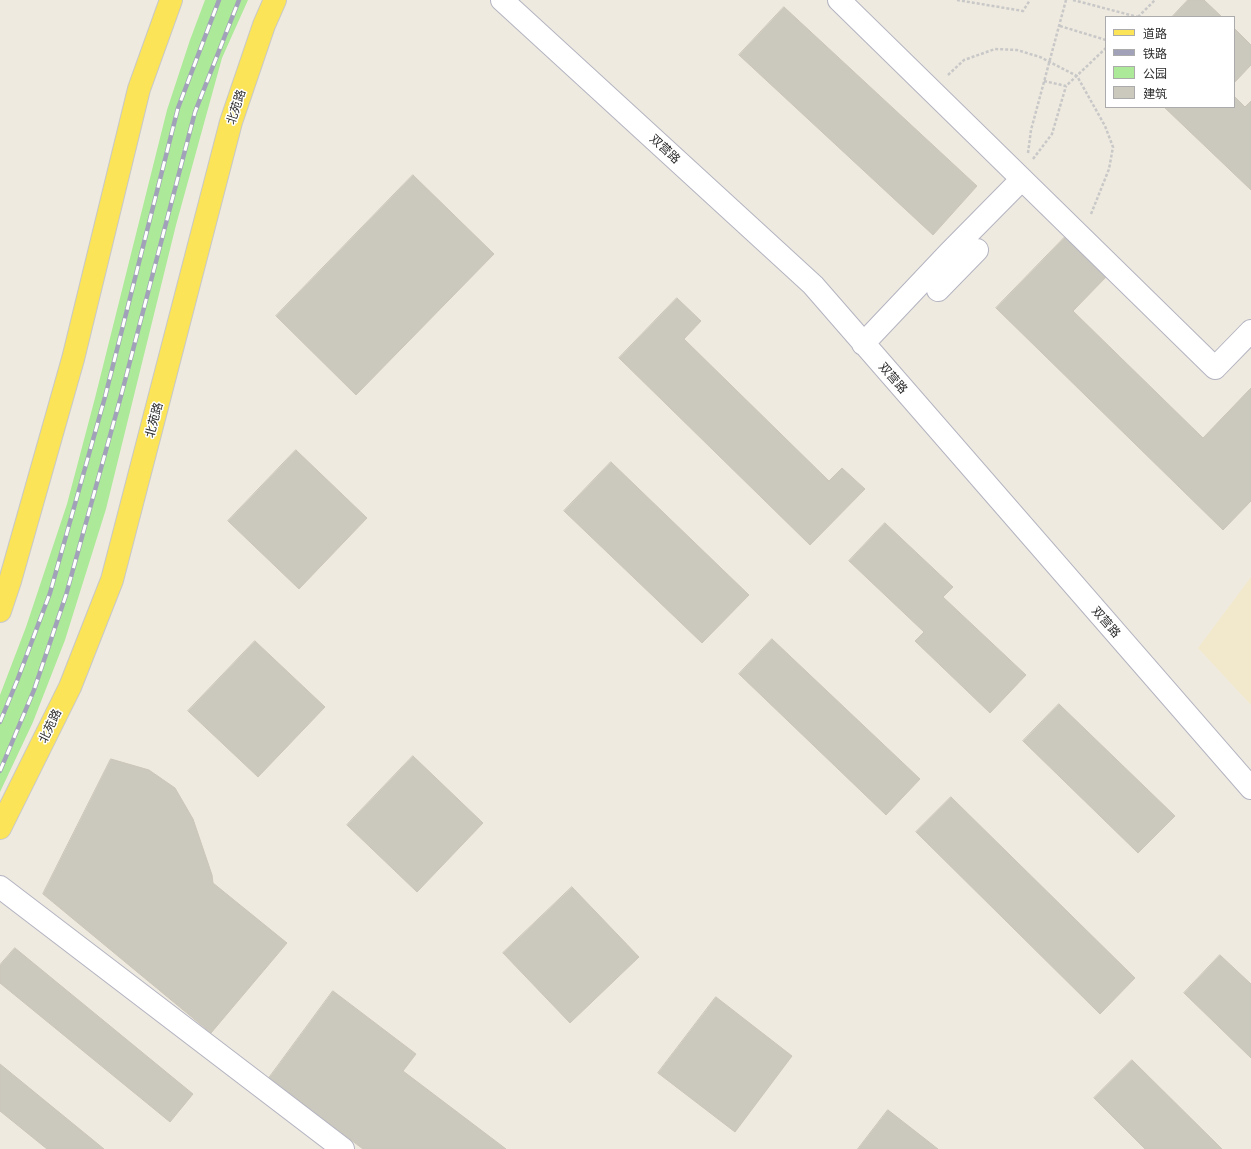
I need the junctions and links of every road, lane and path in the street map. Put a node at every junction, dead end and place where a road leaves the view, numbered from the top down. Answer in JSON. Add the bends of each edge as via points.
{"nodes":[{"id":1,"x":171,"y":0,"type":"edge"},
{"id":2,"x":275,"y":0,"type":"edge"},
{"id":3,"x":502,"y":0,"type":"edge"},
{"id":4,"x":839,"y":0,"type":"edge"},
{"id":5,"x":957,"y":0,"type":"edge"},
{"id":6,"x":1030,"y":0,"type":"edge"},
{"id":7,"x":1066,"y":0,"type":"edge"},
{"id":8,"x":1073,"y":0,"type":"edge"},
{"id":9,"x":1155,"y":0,"type":"edge"},
{"id":10,"x":1134,"y":16,"type":"edge"},
{"id":11,"x":1139,"y":16,"type":"edge"},
{"id":12,"x":1060,"y":26,"type":"junction"},
{"id":13,"x":1105,"y":40,"type":"edge"},
{"id":14,"x":1105,"y":49,"type":"edge"},
{"id":15,"x":1050,"y":62,"type":"junction"},
{"id":16,"x":1077,"y":76,"type":"junction"},
{"id":17,"x":1044,"y":81,"type":"junction"},
{"id":18,"x":1066,"y":86,"type":"junction"},
{"id":19,"x":931,"y":90,"type":"junction"},
{"id":20,"x":1024,"y":173,"type":"junction"},
{"id":21,"x":1078,"y":234,"type":"junction"},
{"id":22,"x":977,"y":250,"type":"dead end"},
{"id":23,"x":938,"y":290,"type":"dead end"},
{"id":24,"x":1251,"y":331,"type":"edge"},
{"id":25,"x":863,"y":344,"type":"junction"},
{"id":26,"x":0,"y":611,"type":"edge"},
{"id":27,"x":1251,"y":788,"type":"edge"},
{"id":28,"x":0,"y":828,"type":"edge"},
{"id":29,"x":0,"y":887,"type":"edge"},
{"id":30,"x":343,"y":1149,"type":"edge"}],
"edges":[{"from":1,"to":26,"type":"main road","via":[[139,89],[73,359]]},
{"from":2,"to":28,"type":"main road","name":"北苑路","via":[[264,24],[231,122],[112,580],[70,687]]},
{"from":3,"to":25,"type":"street","name":"双营路","via":[[812,285]]},
{"from":4,"to":19,"type":"street"},
{"from":5,"to":6,"type":"path","via":[[1023,11]]},
{"from":7,"to":12,"type":"path"},
{"from":8,"to":10,"type":"path"},
{"from":9,"to":11,"type":"path"},
{"from":12,"to":13,"type":"path"},
{"from":12,"to":15,"type":"path"},
{"from":14,"to":16,"type":"path"},
{"from":15,"to":16,"type":"path"},
{"from":15,"to":17,"type":"path"},
{"from":15,"to":19,"type":"path","via":[[1017,50],[995,49],[964,60]]},
{"from":16,"to":18,"type":"path"},
{"from":16,"to":21,"type":"path","via":[[1102,119],[1113,147],[1109,168],[1089,219]]},
{"from":17,"to":18,"type":"path"},
{"from":17,"to":20,"type":"path","via":[[1030,130]]},
{"from":18,"to":20,"type":"path","via":[[1052,134]]},
{"from":19,"to":20,"type":"street"},
{"from":20,"to":21,"type":"street"},
{"from":20,"to":25,"type":"street"},
{"from":21,"to":24,"type":"street","via":[[1215,368]]},
{"from":22,"to":23,"type":"street"},
{"from":25,"to":27,"type":"street","name":"双营路"},
{"from":29,"to":30,"type":"street"}]}
